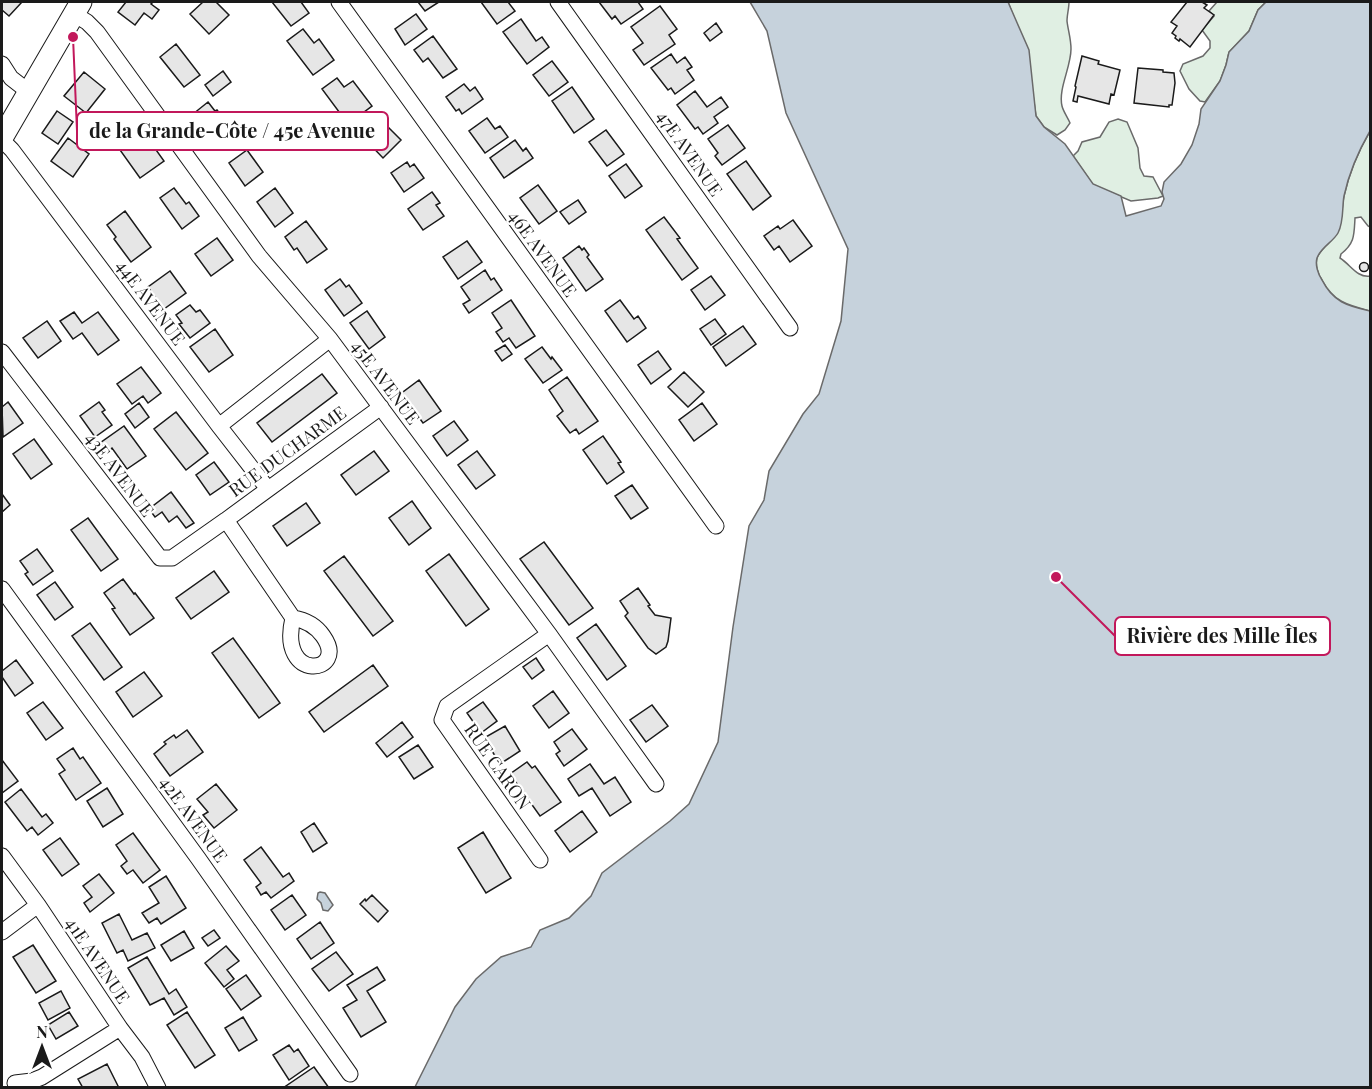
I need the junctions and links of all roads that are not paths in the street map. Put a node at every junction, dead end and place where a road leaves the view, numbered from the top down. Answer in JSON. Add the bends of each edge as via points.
{"nodes":[{"id":1,"x":339,"y":2,"type":"edge"},
{"id":2,"x":558,"y":2,"type":"edge"},
{"id":3,"x":77,"y":8,"type":"edge"},
{"id":4,"x":2,"y":64,"type":"edge"},
{"id":5,"x":29,"y":92,"type":"junction"},
{"id":6,"x":2,"y":139,"type":"edge"},
{"id":7,"x":790,"y":328,"type":"dead end"},
{"id":8,"x":330,"y":339,"type":"junction"},
{"id":9,"x":2,"y":352,"type":"edge"},
{"id":10,"x":381,"y":407,"type":"junction"},
{"id":11,"x":219,"y":426,"type":"junction"},
{"id":12,"x":268,"y":489,"type":"junction"},
{"id":13,"x":225,"y":520,"type":"junction"},
{"id":14,"x":716,"y":526,"type":"dead end"},
{"id":15,"x":2,"y":589,"type":"edge"},
{"id":16,"x":293,"y":618,"type":"dead end"},
{"id":17,"x":549,"y":634,"type":"junction"},
{"id":18,"x":656,"y":784,"type":"dead end"},
{"id":19,"x":2,"y":856,"type":"edge"},
{"id":20,"x":540,"y":860,"type":"dead end"},
{"id":21,"x":38,"y":905,"type":"junction"},
{"id":22,"x":2,"y":932,"type":"edge"},
{"id":23,"x":120,"y":1028,"type":"junction"},
{"id":24,"x":350,"y":1074,"type":"dead end"},
{"id":25,"x":15,"y":1083,"type":"dead end"},
{"id":26,"x":158,"y":1088,"type":"edge"}],
"edges":[{"from":1,"to":14,"type":"street","name":"46E AVENUE"},
{"from":2,"to":7,"type":"street","name":"47E AVENUE"},
{"from":3,"to":5,"type":"main road"},
{"from":3,"to":8,"type":"street","name":"45E AVENUE","via":[[260,256]]},
{"from":4,"to":5,"type":"street","via":[[11,78]]},
{"from":5,"to":6,"type":"main road"},
{"from":6,"to":11,"type":"street","name":"44E AVENUE"},
{"from":8,"to":10,"type":"street","name":"45E AVENUE"},
{"from":8,"to":11,"type":"street"},
{"from":9,"to":13,"type":"street","name":"43E AVENUE","via":[[160,558],[172,558]]},
{"from":10,"to":12,"type":"street","name":"RUE DUCHARME"},
{"from":10,"to":17,"type":"street","name":"45E AVENUE"},
{"from":11,"to":12,"type":"street","name":"44E AVENUE"},
{"from":12,"to":13,"type":"street","name":"RUE DUCHARME"},
{"from":13,"to":16,"type":"street","name":"RUE DUCHARME"},
{"from":15,"to":24,"type":"street","name":"42E AVENUE"},
{"from":17,"to":18,"type":"street","name":"45E AVENUE"},
{"from":17,"to":20,"type":"street","name":"RUE CARON","via":[[447,706],[442,720]]},
{"from":19,"to":21,"type":"street","name":"41E AVENUE"},
{"from":21,"to":22,"type":"street"},
{"from":21,"to":23,"type":"street","name":"41E AVENUE"},
{"from":23,"to":25,"type":"street","via":[[42,1077]]},
{"from":23,"to":26,"type":"street","name":"41E AVENUE","via":[[142,1057]]}]}
